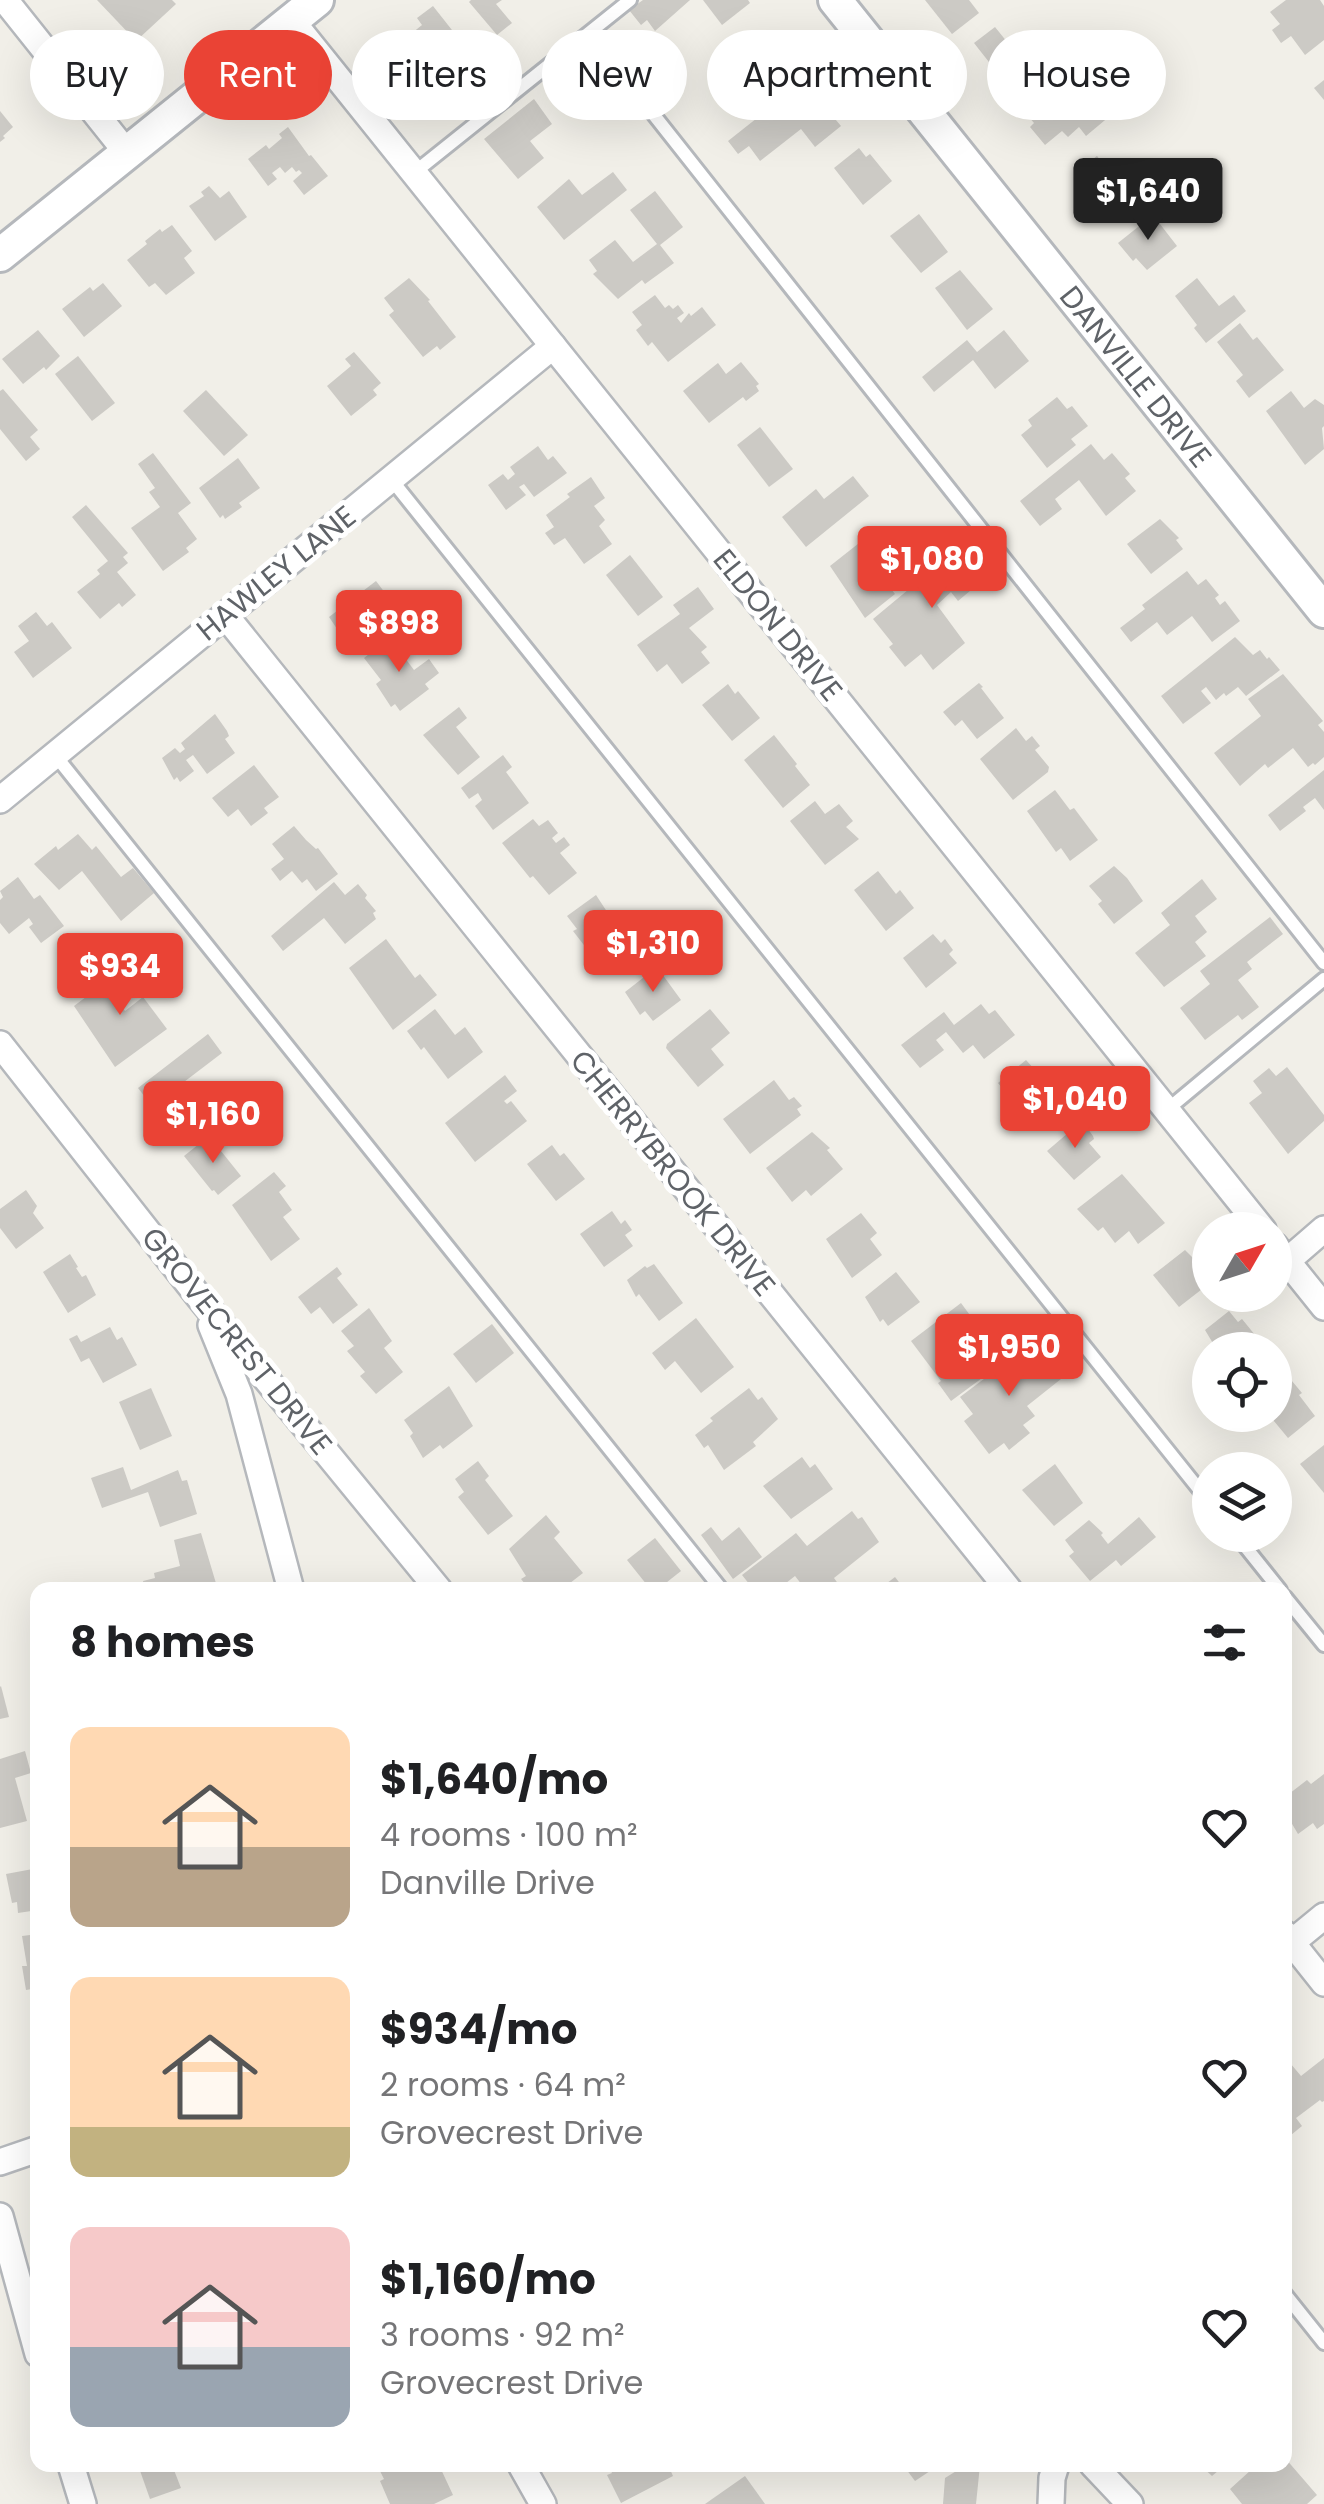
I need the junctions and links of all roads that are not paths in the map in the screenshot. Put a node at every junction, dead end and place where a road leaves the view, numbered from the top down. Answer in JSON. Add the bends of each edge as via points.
{"nodes":[{"id":1,"x":4,"y":0,"type":"edge"},
{"id":2,"x":630,"y":0,"type":"edge"},
{"id":3,"x":836,"y":0,"type":"edge"},
{"id":4,"x":304,"y":10,"type":"edge"},
{"id":5,"x":595,"y":30,"type":"edge"},
{"id":6,"x":542,"y":72,"type":"edge"},
{"id":7,"x":658,"y":120,"type":"edge"},
{"id":8,"x":127,"y":153,"type":"junction"},
{"id":9,"x":415,"y":172,"type":"junction"},
{"id":10,"x":0,"y":255,"type":"edge"},
{"id":11,"x":553,"y":346,"type":"junction"},
{"id":12,"x":391,"y":480,"type":"junction"},
{"id":13,"x":1324,"y":611,"type":"edge"},
{"id":14,"x":225,"y":615,"type":"junction"},
{"id":15,"x":55,"y":755,"type":"junction"},
{"id":16,"x":0,"y":800,"type":"edge"},
{"id":17,"x":1324,"y":963,"type":"edge"},
{"id":18,"x":1324,"y":979,"type":"edge"},
{"id":19,"x":0,"y":1044,"type":"edge"},
{"id":20,"x":1168,"y":1109,"type":"junction"},
{"id":21,"x":1248,"y":1212,"type":"edge"},
{"id":22,"x":1324,"y":1230,"type":"edge"},
{"id":23,"x":1292,"y":1247,"type":"edge"},
{"id":24,"x":1292,"y":1267,"type":"edge"},
{"id":25,"x":199,"y":1297,"type":"junction"},
{"id":26,"x":1324,"y":1308,"type":"edge"},
{"id":27,"x":1192,"y":1481,"type":"edge"},
{"id":28,"x":1250,"y":1552,"type":"edge"},
{"id":29,"x":289,"y":1582,"type":"edge"},
{"id":30,"x":432,"y":1582,"type":"edge"},
{"id":31,"x":716,"y":1582,"type":"edge"},
{"id":32,"x":1002,"y":1582,"type":"edge"},
{"id":33,"x":1274,"y":1582,"type":"edge"},
{"id":34,"x":1292,"y":1606,"type":"edge"},
{"id":35,"x":1324,"y":1646,"type":"edge"},
{"id":36,"x":1324,"y":1916,"type":"edge"},
{"id":37,"x":1292,"y":1938,"type":"edge"},
{"id":38,"x":1292,"y":1948,"type":"edge"},
{"id":39,"x":1324,"y":1983,"type":"edge"},
{"id":40,"x":30,"y":2153,"type":"edge"},
{"id":41,"x":0,"y":2162,"type":"edge"},
{"id":42,"x":0,"y":2216,"type":"edge"},
{"id":43,"x":1292,"y":2303,"type":"edge"},
{"id":44,"x":30,"y":2325,"type":"edge"},
{"id":45,"x":1324,"y":2342,"type":"edge"},
{"id":46,"x":73,"y":2472,"type":"edge"},
{"id":47,"x":526,"y":2472,"type":"edge"},
{"id":48,"x":1054,"y":2472,"type":"edge"},
{"id":49,"x":1099,"y":2472,"type":"edge"},
{"id":50,"x":84,"y":2504,"type":"edge"},
{"id":51,"x":544,"y":2504,"type":"edge"},
{"id":52,"x":1050,"y":2504,"type":"edge"},
{"id":53,"x":1130,"y":2504,"type":"edge"}],
"edges":[{"from":1,"to":8,"type":"street"},
{"from":2,"to":5,"type":"lane"},
{"from":3,"to":13,"type":"street","name":"DANVILLE DRIVE"},
{"from":4,"to":8,"type":"street"},
{"from":4,"to":9,"type":"street","name":"ELDON DRIVE"},
{"from":6,"to":9,"type":"lane"},
{"from":7,"to":17,"type":"lane"},
{"from":8,"to":10,"type":"street"},
{"from":9,"to":11,"type":"street","name":"ELDON DRIVE"},
{"from":11,"to":12,"type":"street","name":"HAWLEY LANE"},
{"from":11,"to":20,"type":"street","name":"ELDON DRIVE"},
{"from":12,"to":14,"type":"street","name":"HAWLEY LANE"},
{"from":12,"to":27,"type":"lane"},
{"from":14,"to":15,"type":"street","name":"HAWLEY LANE"},
{"from":14,"to":32,"type":"street","name":"CHERRYBROOK DRIVE"},
{"from":15,"to":16,"type":"street","name":"HAWLEY LANE"},
{"from":15,"to":31,"type":"lane"},
{"from":18,"to":20,"type":"lane"},
{"from":19,"to":25,"type":"street","name":"GROVECREST DRIVE"},
{"from":20,"to":21,"type":"street","name":"ELDON DRIVE"},
{"from":22,"to":23,"type":"street"},
{"from":24,"to":26,"type":"street"},
{"from":25,"to":29,"type":"street","via":[[239,1394]]},
{"from":25,"to":30,"type":"street","name":"GROVECREST DRIVE"},
{"from":28,"to":33,"type":"lane"},
{"from":34,"to":35,"type":"lane"},
{"from":36,"to":37,"type":"street"},
{"from":38,"to":39,"type":"street"},
{"from":40,"to":41,"type":"street"},
{"from":42,"to":44,"type":"street"},
{"from":43,"to":45,"type":"lane"},
{"from":46,"to":50,"type":"street"},
{"from":47,"to":51,"type":"street"},
{"from":48,"to":52,"type":"street"},
{"from":49,"to":53,"type":"street"}]}
